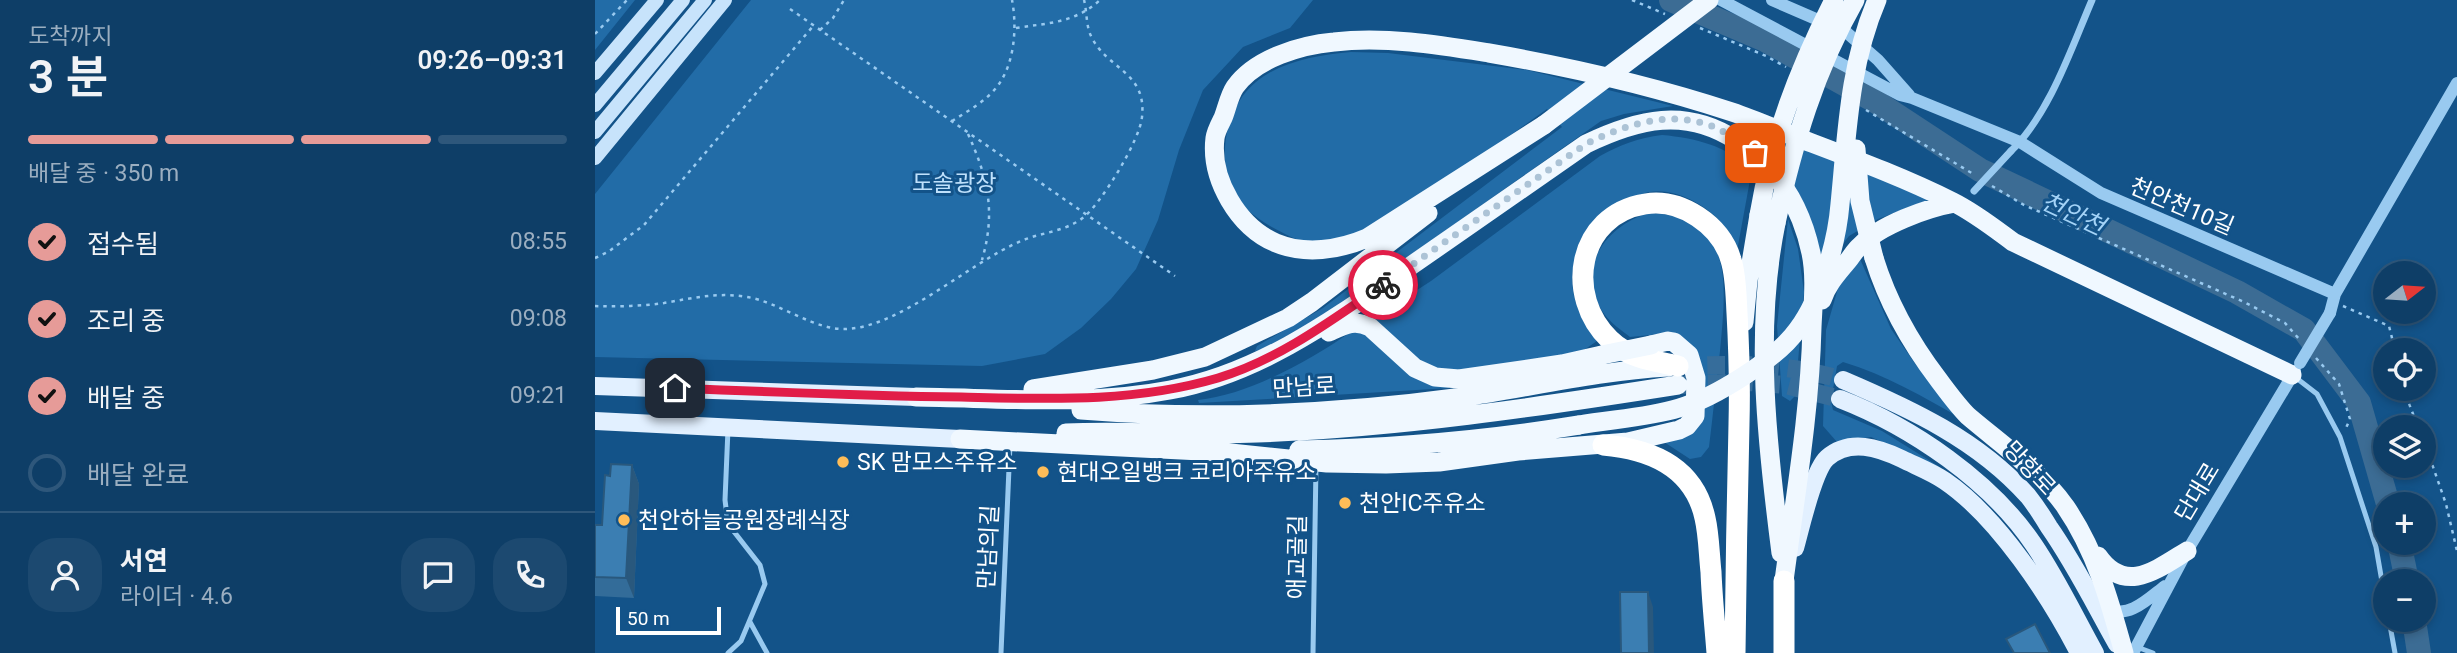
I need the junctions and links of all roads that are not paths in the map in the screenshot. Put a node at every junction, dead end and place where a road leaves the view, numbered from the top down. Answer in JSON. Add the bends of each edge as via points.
{"nodes":[{"id":1,"x":657,"y":0,"type":"edge"},
{"id":2,"x":683,"y":0,"type":"edge"},
{"id":3,"x":705,"y":0,"type":"edge"},
{"id":4,"x":725,"y":0,"type":"edge"},
{"id":5,"x":1709,"y":0,"type":"edge"},
{"id":6,"x":1721,"y":0,"type":"edge"},
{"id":7,"x":1772,"y":0,"type":"edge"},
{"id":8,"x":1834,"y":0,"type":"edge"},
{"id":9,"x":1855,"y":0,"type":"edge"},
{"id":10,"x":1877,"y":0,"type":"edge"},
{"id":11,"x":1883,"y":0,"type":"edge"},
{"id":12,"x":2092,"y":0,"type":"edge"},
{"id":13,"x":595,"y":73,"type":"edge"},
{"id":14,"x":2457,"y":83,"type":"edge"},
{"id":15,"x":1912,"y":98,"type":"junction"},
{"id":16,"x":595,"y":105,"type":"edge"},
{"id":17,"x":1544,"y":125,"type":"junction"},
{"id":18,"x":595,"y":132,"type":"edge"},
{"id":19,"x":2016,"y":146,"type":"junction"},
{"id":20,"x":595,"y":158,"type":"edge"},
{"id":21,"x":1955,"y":203,"type":"junction"},
{"id":22,"x":1917,"y":216,"type":"junction"},
{"id":23,"x":1767,"y":219,"type":"junction"},
{"id":24,"x":1984,"y":220,"type":"junction"},
{"id":25,"x":2333,"y":303,"type":"junction"},
{"id":26,"x":1812,"y":338,"type":"junction"},
{"id":27,"x":1261,"y":360,"type":"junction"},
{"id":28,"x":2296,"y":369,"type":"junction"},
{"id":29,"x":1740,"y":371,"type":"junction"},
{"id":30,"x":1678,"y":376,"type":"junction"},
{"id":31,"x":1843,"y":380,"type":"tunnel mouth"},
{"id":32,"x":595,"y":386,"type":"edge"},
{"id":33,"x":916,"y":397,"type":"junction"},
{"id":34,"x":1840,"y":399,"type":"tunnel mouth"},
{"id":35,"x":595,"y":421,"type":"edge"},
{"id":36,"x":728,"y":426,"type":"junction"},
{"id":37,"x":960,"y":439,"type":"junction"},
{"id":38,"x":1010,"y":442,"type":"junction"},
{"id":39,"x":1604,"y":445,"type":"junction"},
{"id":40,"x":1221,"y":452,"type":"junction"},
{"id":41,"x":1317,"y":462,"type":"junction"},
{"id":42,"x":2082,"y":533,"type":"junction"},
{"id":43,"x":2187,"y":551,"type":"junction"},
{"id":44,"x":2380,"y":569,"type":"edge"},
{"id":45,"x":2075,"y":570,"type":"junction"},
{"id":46,"x":1784,"y":581,"type":"junction"},
{"id":47,"x":2168,"y":584,"type":"junction"},
{"id":48,"x":2113,"y":611,"type":"junction"},
{"id":49,"x":750,"y":622,"type":"junction"},
{"id":50,"x":2391,"y":632,"type":"edge"},
{"id":51,"x":2129,"y":651,"type":"edge"},
{"id":52,"x":728,"y":653,"type":"edge"},
{"id":53,"x":767,"y":653,"type":"edge"},
{"id":54,"x":1001,"y":653,"type":"edge"},
{"id":55,"x":1313,"y":653,"type":"edge"},
{"id":56,"x":1717,"y":653,"type":"edge"},
{"id":57,"x":1735,"y":653,"type":"edge"},
{"id":58,"x":1784,"y":653,"type":"edge"},
{"id":59,"x":2079,"y":653,"type":"edge"},
{"id":60,"x":2095,"y":653,"type":"edge"},
{"id":61,"x":2153,"y":653,"type":"edge"},
{"id":62,"x":2395,"y":653,"type":"edge"}],
"edges":[{"from":1,"to":13,"type":"main road"},
{"from":2,"to":16,"type":"main road"},
{"from":3,"to":18,"type":"main road"},
{"from":4,"to":20,"type":"main road"},
{"from":5,"to":17,"type":"highway","bridge":true},
{"from":6,"to":15,"type":"street","name":"천안천10길"},
{"from":7,"to":15,"type":"street","name":"천안천10길","via":[[1846,32]]},
{"from":8,"to":23,"type":"highway","bridge":true,"via":[[1794,92],[1764,184]]},
{"from":9,"to":23,"type":"highway","bridge":true,"via":[[1801,121]]},
{"from":10,"to":40,"type":"highway","bridge":true,"via":[[1855,69],[1831,256],[1799,328],[1746,373],[1701,400],[1645,416],[1465,439]]},
{"from":11,"to":42,"type":"highway","bridge":true,"via":[[1865,71],[1856,140],[1860,201],[1884,289],[1930,368],[1966,414],[2035,472]]},
{"from":12,"to":19,"type":"street","via":[[2051,94]]},
{"from":14,"to":25,"type":"street"},
{"from":15,"to":19,"type":"street","name":"천안천10길"},
{"from":17,"to":21,"type":"highway","via":[[1367,238],[1328,249],[1277,244],[1261,235],[1233,206],[1223,187],[1215,151],[1215,136],[1236,86],[1262,64],[1306,47],[1374,40],[1543,62],[1679,97],[1732,112]]},
{"from":17,"to":33,"type":"highway","via":[[1312,302],[1205,357],[1082,383]]},
{"from":19,"to":21,"type":"street","bridge":true,"via":[[1974,191]]},
{"from":19,"to":25,"type":"street","name":"천안천10길","via":[[2101,193]]},
{"from":21,"to":22,"type":"highway","via":[[1929,208]]},
{"from":21,"to":24,"type":"highway"},
{"from":22,"to":24,"type":"highway"},
{"from":22,"to":26,"type":"highway","via":[[1893,223],[1858,247],[1826,288]]},
{"from":23,"to":29,"type":"highway","via":[[1748,281]]},
{"from":23,"to":46,"type":"highway","via":[[1765,374]]},
{"from":24,"to":28,"type":"highway","via":[[2013,242]]},
{"from":25,"to":28,"type":"street","name":"단대로","bridge":true},
{"from":26,"to":27,"type":"highway","via":[[1811,253],[1799,216],[1776,174],[1755,153],[1705,123],[1665,119],[1612,131],[1586,144],[1334,319]]},
{"from":26,"to":46,"type":"highway"},
{"from":27,"to":33,"type":"highway","via":[[1220,378],[1125,397]]},
{"from":27,"to":39,"type":"highway","bridge":true,"via":[[1356,322],[1370,327],[1415,368],[1458,379],[1674,342],[1689,355],[1696,378],[1695,415],[1679,430]]},
{"from":28,"to":43,"type":"street","name":"단대로"},
{"from":28,"to":44,"type":"lane","via":[[2317,394],[2340,437]]},
{"from":29,"to":30,"type":"highway","via":[[1731,259],[1718,234],[1693,213],[1672,205],[1645,204],[1607,222],[1593,239],[1583,263],[1584,301],[1611,342]]},
{"from":29,"to":57,"type":"highway"},
{"from":30,"to":33,"type":"highway","name":"만남로","via":[[1601,374],[1391,405],[1225,415],[1113,412]]},
{"from":30,"to":37,"type":"highway","name":"만남로","via":[[1532,408],[1362,426],[1255,433],[1091,432]]},
{"from":31,"to":45,"type":"main road","name":"망향로","via":[[1906,407],[1986,456],[2029,497]]},
{"from":32,"to":33,"type":"main road","name":"만남로"},
{"from":34,"to":60,"type":"main road","name":"망향로","via":[[1871,411],[1950,460],[1997,499],[2034,545]]},
{"from":35,"to":36,"type":"main road","name":"만남로"},
{"from":36,"to":37,"type":"main road","name":"만남로"},
{"from":36,"to":49,"type":"lane","via":[[728,524],[760,565],[765,584]]},
{"from":37,"to":38,"type":"highway"},
{"from":38,"to":40,"type":"highway"},
{"from":38,"to":54,"type":"lane","name":"만남의길"},
{"from":39,"to":41,"type":"highway","via":[[1439,462]]},
{"from":39,"to":56,"type":"highway","via":[[1645,452],[1663,461],[1689,483],[1699,499],[1708,539]]},
{"from":40,"to":41,"type":"highway"},
{"from":41,"to":55,"type":"lane","name":"애교골길"},
{"from":42,"to":43,"type":"highway","via":[[2108,570],[2121,576],[2145,575]]},
{"from":42,"to":48,"type":"highway"},
{"from":43,"to":47,"type":"street","name":"단대로"},
{"from":45,"to":48,"type":"street","via":[[2101,604]]},
{"from":45,"to":51,"type":"main road","name":"망향로"},
{"from":46,"to":58,"type":"highway"},
{"from":46,"to":59,"type":"main road","via":[[1825,459],[1849,447],[1866,446],[1944,480],[1970,500],[2026,567]]},
{"from":47,"to":48,"type":"street","via":[[2142,604]]},
{"from":47,"to":51,"type":"street","name":"단대로"},
{"from":48,"to":51,"type":"highway"},
{"from":49,"to":52,"type":"lane","via":[[741,641]]},
{"from":49,"to":53,"type":"lane"},
{"from":50,"to":62,"type":"lane"},
{"from":51,"to":61,"type":"lane"}]}
